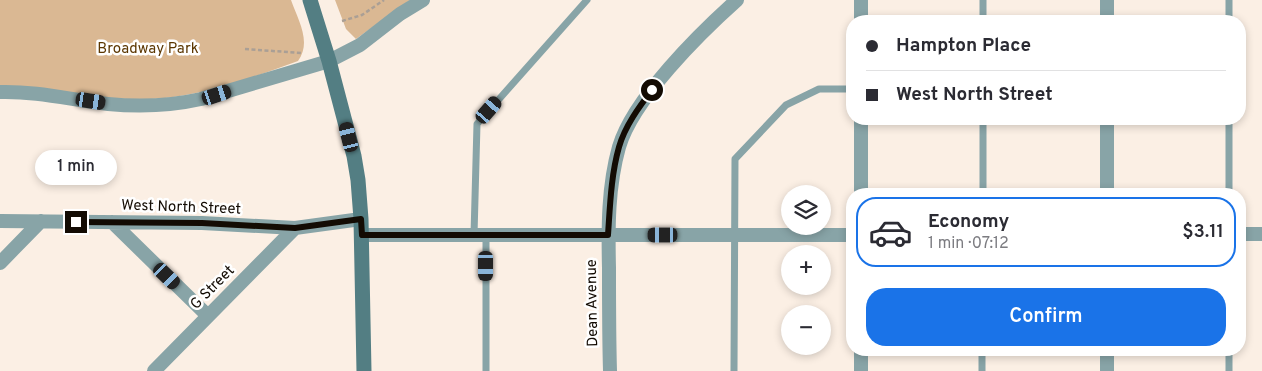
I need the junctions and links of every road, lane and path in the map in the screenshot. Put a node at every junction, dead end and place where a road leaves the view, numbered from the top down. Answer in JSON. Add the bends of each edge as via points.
{"nodes":[{"id":1,"x":310,"y":0,"type":"edge"},
{"id":2,"x":384,"y":0,"type":"edge"},
{"id":3,"x":424,"y":0,"type":"edge"},
{"id":4,"x":587,"y":0,"type":"edge"},
{"id":5,"x":737,"y":0,"type":"edge"},
{"id":6,"x":861,"y":0,"type":"edge"},
{"id":7,"x":983,"y":0,"type":"edge"},
{"id":8,"x":1107,"y":0,"type":"edge"},
{"id":9,"x":1229,"y":0,"type":"edge"},
{"id":10,"x":861,"y":15,"type":"edge"},
{"id":11,"x":983,"y":15,"type":"edge"},
{"id":12,"x":1107,"y":15,"type":"edge"},
{"id":13,"x":1229,"y":15,"type":"edge"},
{"id":14,"x":342,"y":21,"type":"dead end"},
{"id":15,"x":245,"y":49,"type":"dead end"},
{"id":16,"x":305,"y":54,"type":"dead end"},
{"id":17,"x":329,"y":61,"type":"junction"},
{"id":18,"x":846,"y":89,"type":"edge"},
{"id":19,"x":0,"y":92,"type":"edge"},
{"id":20,"x":861,"y":125,"type":"edge"},
{"id":21,"x":983,"y":125,"type":"edge"},
{"id":22,"x":1107,"y":125,"type":"edge"},
{"id":23,"x":1229,"y":125,"type":"edge"},
{"id":24,"x":861,"y":188,"type":"edge"},
{"id":25,"x":983,"y":188,"type":"edge"},
{"id":26,"x":1107,"y":188,"type":"edge"},
{"id":27,"x":1229,"y":188,"type":"edge"},
{"id":28,"x":361,"y":219,"type":"junction"},
{"id":29,"x":0,"y":221,"type":"edge"},
{"id":30,"x":41,"y":222,"type":"junction"},
{"id":31,"x":112,"y":222,"type":"junction"},
{"id":32,"x":295,"y":228,"type":"junction"},
{"id":33,"x":1246,"y":234,"type":"edge"},
{"id":34,"x":1262,"y":234,"type":"edge"},
{"id":35,"x":362,"y":235,"type":"junction"},
{"id":36,"x":480,"y":235,"type":"junction"},
{"id":37,"x":608,"y":235,"type":"junction"},
{"id":38,"x":735,"y":235,"type":"junction"},
{"id":39,"x":846,"y":235,"type":"edge"},
{"id":40,"x":0,"y":264,"type":"edge"},
{"id":41,"x":208,"y":316,"type":"junction"},
{"id":42,"x":861,"y":356,"type":"edge"},
{"id":43,"x":982,"y":356,"type":"edge"},
{"id":44,"x":1107,"y":356,"type":"edge"},
{"id":45,"x":1229,"y":356,"type":"edge"},
{"id":46,"x":154,"y":371,"type":"edge"},
{"id":47,"x":364,"y":371,"type":"edge"},
{"id":48,"x":486,"y":371,"type":"edge"},
{"id":49,"x":610,"y":371,"type":"edge"},
{"id":50,"x":734,"y":371,"type":"edge"},
{"id":51,"x":861,"y":371,"type":"edge"},
{"id":52,"x":982,"y":371,"type":"edge"},
{"id":53,"x":1107,"y":371,"type":"edge"},
{"id":54,"x":1229,"y":371,"type":"edge"}],
"edges":[{"from":1,"to":17,"type":"main road"},
{"from":2,"to":14,"type":"path","via":[[362,15]]},
{"from":3,"to":17,"type":"street","via":[[360,45]]},
{"from":4,"to":36,"type":"lane","via":[[477,124]]},
{"from":5,"to":37,"type":"street","name":"Dean Avenue","via":[[712,22],[663,76],[628,126],[619,146],[613,178]]},
{"from":6,"to":10,"type":"street"},
{"from":7,"to":11,"type":"lane"},
{"from":8,"to":12,"type":"street"},
{"from":9,"to":13,"type":"lane"},
{"from":15,"to":16,"type":"path"},
{"from":17,"to":19,"type":"street","via":[[185,103],[140,106],[37,93]]},
{"from":17,"to":28,"type":"main road","via":[[354,156]]},
{"from":18,"to":38,"type":"lane","via":[[819,89],[786,105],[736,159]]},
{"from":20,"to":24,"type":"street"},
{"from":21,"to":25,"type":"lane"},
{"from":22,"to":26,"type":"street"},
{"from":23,"to":27,"type":"lane"},
{"from":28,"to":32,"type":"street","name":"West North Street"},
{"from":28,"to":35,"type":"main road"},
{"from":29,"to":30,"type":"street","name":"West North Street"},
{"from":30,"to":31,"type":"street","name":"West North Street"},
{"from":30,"to":40,"type":"street"},
{"from":31,"to":32,"type":"street","name":"West North Street"},
{"from":31,"to":41,"type":"street"},
{"from":32,"to":41,"type":"street","name":"G Street"},
{"from":33,"to":34,"type":"street"},
{"from":35,"to":36,"type":"street"},
{"from":35,"to":47,"type":"main road"},
{"from":36,"to":37,"type":"street"},
{"from":36,"to":48,"type":"lane"},
{"from":37,"to":38,"type":"street"},
{"from":37,"to":49,"type":"street","name":"Dean Avenue"},
{"from":38,"to":39,"type":"street"},
{"from":38,"to":50,"type":"lane"},
{"from":41,"to":46,"type":"street","name":"G Street"},
{"from":42,"to":51,"type":"street"},
{"from":43,"to":52,"type":"lane"},
{"from":44,"to":53,"type":"street"},
{"from":45,"to":54,"type":"lane"}]}
